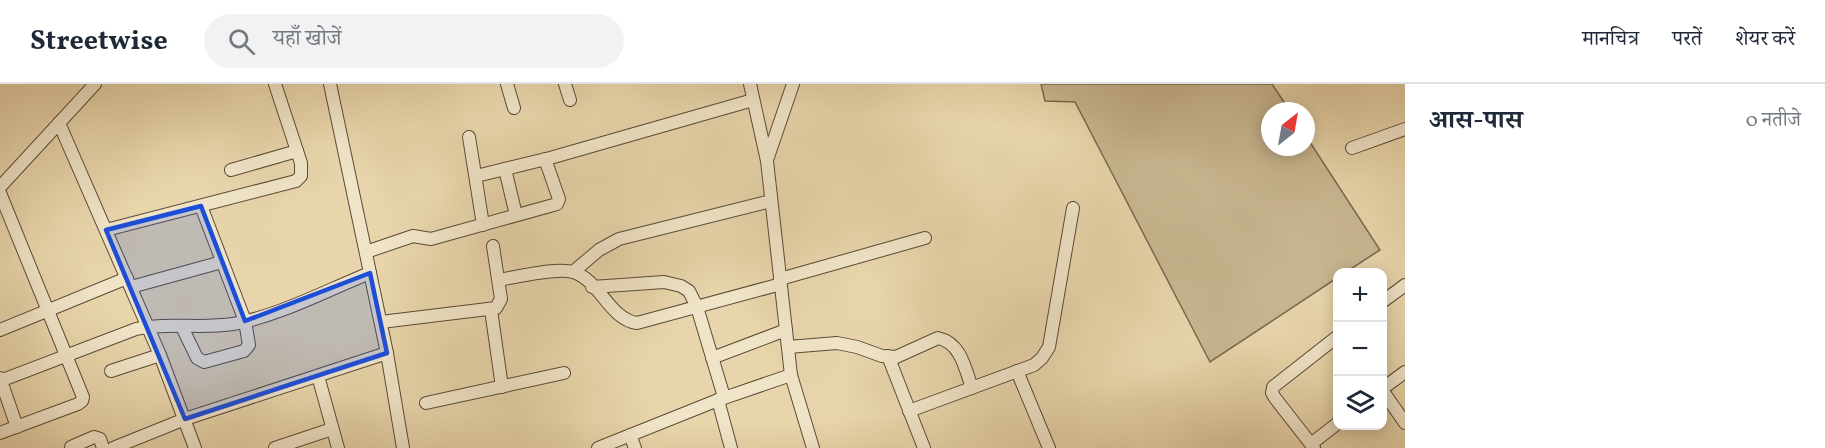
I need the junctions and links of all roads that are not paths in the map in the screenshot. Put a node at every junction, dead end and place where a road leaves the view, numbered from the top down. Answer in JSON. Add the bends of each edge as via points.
{"nodes":[{"id":1,"x":95,"y":84,"type":"edge"},
{"id":2,"x":275,"y":84,"type":"edge"},
{"id":3,"x":330,"y":84,"type":"edge"},
{"id":4,"x":507,"y":84,"type":"edge"},
{"id":5,"x":565,"y":84,"type":"edge"},
{"id":6,"x":750,"y":84,"type":"edge"},
{"id":7,"x":793,"y":84,"type":"edge"},
{"id":8,"x":570,"y":100,"type":"dead end"},
{"id":9,"x":753,"y":100,"type":"junction"},
{"id":10,"x":514,"y":108,"type":"dead end"},
{"id":11,"x":59,"y":123,"type":"junction"},
{"id":12,"x":1404,"y":132,"type":"edge"},
{"id":13,"x":469,"y":137,"type":"dead end"},
{"id":14,"x":1352,"y":148,"type":"dead end"},
{"id":15,"x":297,"y":151,"type":"junction"},
{"id":16,"x":546,"y":159,"type":"junction"},
{"id":17,"x":767,"y":161,"type":"junction"},
{"id":18,"x":505,"y":169,"type":"junction"},
{"id":19,"x":231,"y":170,"type":"dead end"},
{"id":20,"x":476,"y":176,"type":"junction"},
{"id":21,"x":0,"y":187,"type":"edge"},
{"id":22,"x":0,"y":193,"type":"edge"},
{"id":23,"x":771,"y":201,"type":"junction"},
{"id":24,"x":201,"y":206,"type":"junction"},
{"id":25,"x":1073,"y":208,"type":"dead end"},
{"id":26,"x":516,"y":215,"type":"junction"},
{"id":27,"x":483,"y":225,"type":"junction"},
{"id":28,"x":106,"y":230,"type":"junction"},
{"id":29,"x":925,"y":238,"type":"dead end"},
{"id":30,"x":493,"y":246,"type":"dead end"},
{"id":31,"x":366,"y":252,"type":"junction"},
{"id":32,"x":222,"y":262,"type":"junction"},
{"id":33,"x":573,"y":272,"type":"junction"},
{"id":34,"x":370,"y":273,"type":"junction"},
{"id":35,"x":499,"y":280,"type":"junction"},
{"id":36,"x":129,"y":282,"type":"junction"},
{"id":37,"x":781,"y":282,"type":"junction"},
{"id":38,"x":1405,"y":285,"type":"edge"},
{"id":39,"x":592,"y":287,"type":"junction"},
{"id":40,"x":1387,"y":299,"type":"edge"},
{"id":41,"x":697,"y":307,"type":"junction"},
{"id":42,"x":490,"y":310,"type":"junction"},
{"id":43,"x":48,"y":311,"type":"junction"},
{"id":44,"x":245,"y":321,"type":"junction"},
{"id":45,"x":381,"y":322,"type":"junction"},
{"id":46,"x":148,"y":326,"type":"junction"},
{"id":47,"x":182,"y":327,"type":"junction"},
{"id":48,"x":0,"y":330,"type":"edge"},
{"id":49,"x":786,"y":330,"type":"junction"},
{"id":50,"x":1333,"y":340,"type":"edge"},
{"id":51,"x":788,"y":347,"type":"junction"},
{"id":52,"x":387,"y":353,"type":"junction"},
{"id":53,"x":66,"y":354,"type":"junction"},
{"id":54,"x":160,"y":354,"type":"junction"},
{"id":55,"x":888,"y":356,"type":"junction"},
{"id":56,"x":712,"y":358,"type":"junction"},
{"id":57,"x":111,"y":371,"type":"dead end"},
{"id":58,"x":1017,"y":371,"type":"junction"},
{"id":59,"x":1405,"y":372,"type":"edge"},
{"id":60,"x":564,"y":373,"type":"dead end"},
{"id":61,"x":791,"y":375,"type":"junction"},
{"id":62,"x":318,"y":376,"type":"junction"},
{"id":63,"x":0,"y":380,"type":"edge"},
{"id":64,"x":502,"y":387,"type":"junction"},
{"id":65,"x":1387,"y":387,"type":"edge"},
{"id":66,"x":972,"y":388,"type":"junction"},
{"id":67,"x":1387,"y":396,"type":"edge"},
{"id":68,"x":721,"y":398,"type":"junction"},
{"id":69,"x":426,"y":403,"type":"dead end"},
{"id":70,"x":909,"y":411,"type":"junction"},
{"id":71,"x":185,"y":419,"type":"junction"},
{"id":72,"x":1405,"y":423,"type":"edge"},
{"id":73,"x":17,"y":426,"type":"junction"},
{"id":74,"x":1333,"y":427,"type":"edge"},
{"id":75,"x":333,"y":429,"type":"junction"},
{"id":76,"x":0,"y":433,"type":"edge"},
{"id":77,"x":630,"y":435,"type":"junction"},
{"id":78,"x":141,"y":443,"type":"edge"},
{"id":79,"x":1044,"y":446,"type":"edge"},
{"id":80,"x":1312,"y":446,"type":"edge"},
{"id":81,"x":71,"y":447,"type":"edge"},
{"id":82,"x":282,"y":447,"type":"edge"},
{"id":83,"x":103,"y":448,"type":"edge"},
{"id":84,"x":113,"y":448,"type":"edge"},
{"id":85,"x":195,"y":448,"type":"edge"},
{"id":86,"x":338,"y":448,"type":"edge"},
{"id":87,"x":403,"y":448,"type":"edge"},
{"id":88,"x":598,"y":448,"type":"edge"},
{"id":89,"x":635,"y":448,"type":"edge"},
{"id":90,"x":731,"y":448,"type":"edge"},
{"id":91,"x":813,"y":448,"type":"edge"},
{"id":92,"x":924,"y":448,"type":"edge"}],
"edges":[{"from":1,"to":11,"type":"street"},
{"from":2,"to":15,"type":"street"},
{"from":3,"to":31,"type":"street"},
{"from":4,"to":10,"type":"street"},
{"from":5,"to":8,"type":"street"},
{"from":6,"to":9,"type":"street"},
{"from":7,"to":17,"type":"street"},
{"from":9,"to":16,"type":"street"},
{"from":9,"to":17,"type":"street"},
{"from":11,"to":21,"type":"street"},
{"from":11,"to":28,"type":"street"},
{"from":12,"to":14,"type":"street"},
{"from":13,"to":20,"type":"street"},
{"from":15,"to":19,"type":"street"},
{"from":15,"to":24,"type":"street","via":[[302,171],[296,181]]},
{"from":16,"to":18,"type":"street"},
{"from":16,"to":26,"type":"street","via":[[559,201]]},
{"from":17,"to":23,"type":"street"},
{"from":18,"to":20,"type":"street"},
{"from":18,"to":26,"type":"street"},
{"from":20,"to":27,"type":"street"},
{"from":22,"to":43,"type":"street"},
{"from":23,"to":33,"type":"street","via":[[619,240],[599,250]]},
{"from":23,"to":37,"type":"street"},
{"from":24,"to":28,"type":"street"},
{"from":24,"to":32,"type":"street"},
{"from":25,"to":58,"type":"street","via":[[1049,347],[1034,365]]},
{"from":26,"to":27,"type":"street"},
{"from":27,"to":31,"type":"street","via":[[431,239],[413,236]]},
{"from":28,"to":36,"type":"street"},
{"from":29,"to":37,"type":"street"},
{"from":30,"to":35,"type":"street"},
{"from":31,"to":34,"type":"street"},
{"from":32,"to":36,"type":"street"},
{"from":32,"to":44,"type":"street"},
{"from":33,"to":35,"type":"street"},
{"from":33,"to":39,"type":"street"},
{"from":34,"to":44,"type":"street"},
{"from":34,"to":45,"type":"street"},
{"from":35,"to":42,"type":"street","via":[[501,299]]},
{"from":36,"to":43,"type":"street"},
{"from":36,"to":46,"type":"street"},
{"from":37,"to":41,"type":"street"},
{"from":37,"to":49,"type":"street"},
{"from":38,"to":40,"type":"street"},
{"from":39,"to":41,"type":"street","via":[[664,282],[689,291]]},
{"from":39,"to":41,"type":"street","via":[[630,322]]},
{"from":41,"to":56,"type":"street"},
{"from":42,"to":45,"type":"street"},
{"from":42,"to":64,"type":"street"},
{"from":43,"to":48,"type":"street"},
{"from":43,"to":53,"type":"street"},
{"from":44,"to":47,"type":"street"},
{"from":44,"to":47,"type":"street","via":[[248,348],[204,362],[197,358]]},
{"from":45,"to":52,"type":"street"},
{"from":46,"to":47,"type":"street"},
{"from":46,"to":53,"type":"street"},
{"from":46,"to":54,"type":"street"},
{"from":49,"to":51,"type":"street"},
{"from":49,"to":56,"type":"street"},
{"from":50,"to":80,"type":"street","via":[[1273,387],[1275,398]]},
{"from":51,"to":55,"type":"street","via":[[837,343]]},
{"from":51,"to":61,"type":"street"},
{"from":52,"to":62,"type":"street"},
{"from":52,"to":87,"type":"street"},
{"from":53,"to":63,"type":"street"},
{"from":53,"to":73,"type":"street","via":[[82,401]]},
{"from":54,"to":57,"type":"street"},
{"from":54,"to":71,"type":"street"},
{"from":55,"to":66,"type":"street","via":[[896,357],[938,338],[945,339],[959,353]]},
{"from":55,"to":70,"type":"street"},
{"from":56,"to":68,"type":"street"},
{"from":58,"to":66,"type":"street"},
{"from":58,"to":79,"type":"street"},
{"from":59,"to":65,"type":"street"},
{"from":60,"to":64,"type":"street"},
{"from":61,"to":68,"type":"street"},
{"from":61,"to":91,"type":"street"},
{"from":62,"to":71,"type":"street"},
{"from":62,"to":75,"type":"street"},
{"from":63,"to":73,"type":"street"},
{"from":64,"to":69,"type":"street"},
{"from":66,"to":70,"type":"street"},
{"from":67,"to":72,"type":"street"},
{"from":68,"to":77,"type":"street"},
{"from":68,"to":90,"type":"street"},
{"from":70,"to":92,"type":"street"},
{"from":71,"to":78,"type":"street"},
{"from":71,"to":85,"type":"street"},
{"from":73,"to":76,"type":"street"},
{"from":74,"to":80,"type":"street"},
{"from":75,"to":82,"type":"street"},
{"from":75,"to":86,"type":"street"},
{"from":77,"to":88,"type":"street"},
{"from":77,"to":89,"type":"street"},
{"from":78,"to":84,"type":"street"},
{"from":81,"to":83,"type":"street","via":[[94,437]]}]}
